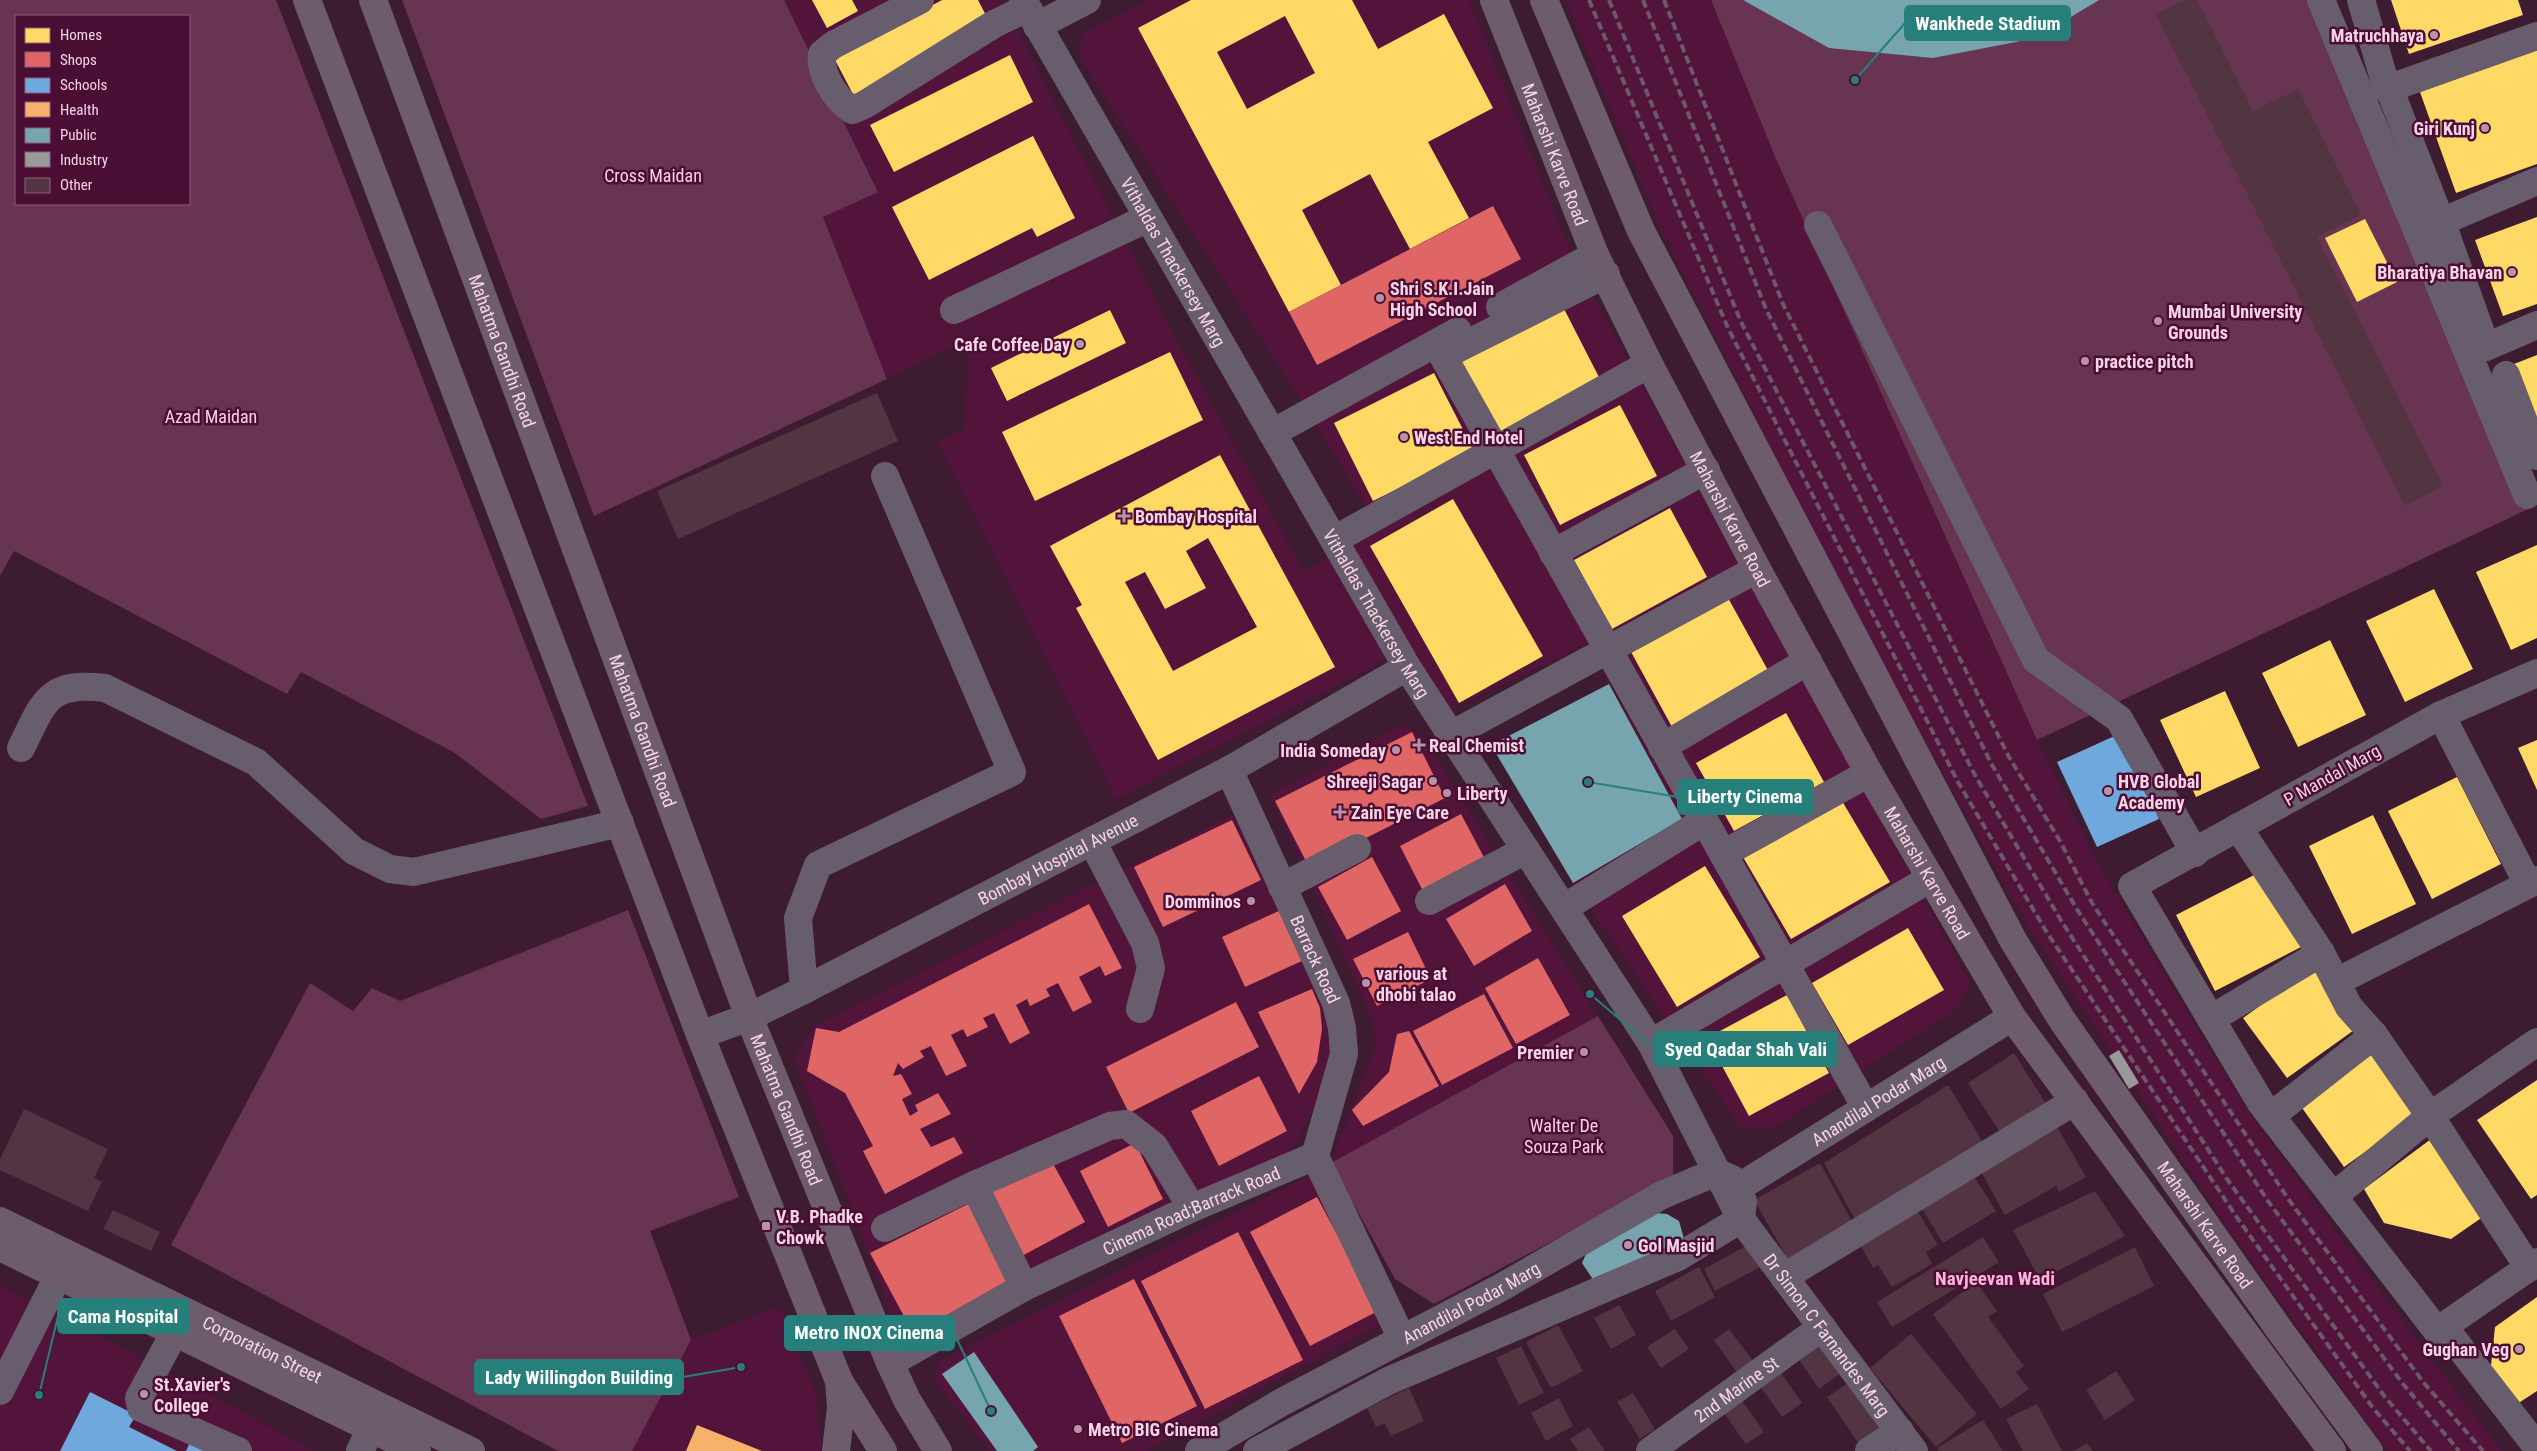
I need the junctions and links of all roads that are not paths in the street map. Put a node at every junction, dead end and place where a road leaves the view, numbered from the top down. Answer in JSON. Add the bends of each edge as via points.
{"nodes":[{"id":1,"x":307,"y":0,"type":"edge"},
{"id":2,"x":373,"y":0,"type":"edge"},
{"id":3,"x":920,"y":0,"type":"edge"},
{"id":4,"x":1086,"y":0,"type":"edge"},
{"id":5,"x":1494,"y":0,"type":"edge"},
{"id":6,"x":1544,"y":0,"type":"edge"},
{"id":7,"x":2321,"y":0,"type":"edge"},
{"id":8,"x":2361,"y":0,"type":"edge"},
{"id":9,"x":1029,"y":11,"type":"edge"},
{"id":10,"x":2537,"y":36,"type":"edge"},
{"id":11,"x":2393,"y":98,"type":"dead end"},
{"id":12,"x":2537,"y":181,"type":"edge"},
{"id":13,"x":1148,"y":218,"type":"junction"},
{"id":14,"x":1818,"y":225,"type":"dead end"},
{"id":15,"x":2444,"y":229,"type":"dead end"},
{"id":16,"x":1600,"y":264,"type":"junction"},
{"id":17,"x":954,"y":310,"type":"dead end"},
{"id":18,"x":2537,"y":325,"type":"edge"},
{"id":19,"x":1649,"y":364,"type":"junction"},
{"id":20,"x":2506,"y":375,"type":"dead end"},
{"id":21,"x":1272,"y":433,"type":"junction"},
{"id":22,"x":1495,"y":450,"type":"junction"},
{"id":23,"x":2537,"y":456,"type":"edge"},
{"id":24,"x":1706,"y":470,"type":"junction"},
{"id":25,"x":885,"y":476,"type":"dead end"},
{"id":26,"x":2527,"y":495,"type":"dead end"},
{"id":27,"x":1334,"y":540,"type":"junction"},
{"id":28,"x":1553,"y":553,"type":"junction"},
{"id":29,"x":1757,"y":569,"type":"junction"},
{"id":30,"x":1608,"y":650,"type":"junction"},
{"id":31,"x":1808,"y":661,"type":"junction"},
{"id":32,"x":1407,"y":668,"type":"junction"},
{"id":33,"x":2537,"y":673,"type":"edge"},
{"id":34,"x":2441,"y":715,"type":"junction"},
{"id":35,"x":1451,"y":735,"type":"junction"},
{"id":36,"x":1662,"y":747,"type":"junction"},
{"id":37,"x":21,"y":748,"type":"dead end"},
{"id":38,"x":1229,"y":770,"type":"junction"},
{"id":39,"x":1869,"y":773,"type":"junction"},
{"id":40,"x":1704,"y":821,"type":"junction"},
{"id":41,"x":620,"y":823,"type":"junction"},
{"id":42,"x":2238,"y":827,"type":"junction"},
{"id":43,"x":1092,"y":841,"type":"junction"},
{"id":44,"x":1357,"y":848,"type":"dead end"},
{"id":45,"x":1526,"y":850,"type":"junction"},
{"id":46,"x":2195,"y":853,"type":"junction"},
{"id":47,"x":1723,"y":854,"type":"junction"},
{"id":48,"x":1930,"y":878,"type":"junction"},
{"id":49,"x":2533,"y":882,"type":"edge"},
{"id":50,"x":1282,"y":887,"type":"junction"},
{"id":51,"x":1429,"y":901,"type":"dead end"},
{"id":52,"x":1564,"y":908,"type":"junction"},
{"id":53,"x":2321,"y":953,"type":"junction"},
{"id":54,"x":1785,"y":965,"type":"junction"},
{"id":55,"x":2336,"y":982,"type":"junction"},
{"id":56,"x":804,"y":990,"type":"junction"},
{"id":57,"x":2046,"y":996,"type":"junction"},
{"id":58,"x":1140,"y":1009,"type":"dead end"},
{"id":59,"x":749,"y":1017,"type":"junction"},
{"id":60,"x":2012,"y":1017,"type":"junction"},
{"id":61,"x":2211,"y":1019,"type":"junction"},
{"id":62,"x":700,"y":1035,"type":"junction"},
{"id":63,"x":2374,"y":1035,"type":"junction"},
{"id":64,"x":2537,"y":1042,"type":"edge"},
{"id":65,"x":1651,"y":1043,"type":"junction"},
{"id":66,"x":2075,"y":1101,"type":"junction"},
{"id":67,"x":1866,"y":1108,"type":"junction"},
{"id":68,"x":2271,"y":1116,"type":"junction"},
{"id":69,"x":2430,"y":1116,"type":"junction"},
{"id":70,"x":1315,"y":1156,"type":"junction"},
{"id":71,"x":1716,"y":1172,"type":"junction"},
{"id":72,"x":1744,"y":1184,"type":"junction"},
{"id":73,"x":974,"y":1185,"type":"junction"},
{"id":74,"x":2334,"y":1196,"type":"junction"},
{"id":75,"x":1192,"y":1208,"type":"junction"},
{"id":76,"x":1741,"y":1220,"type":"junction"},
{"id":77,"x":0,"y":1221,"type":"edge"},
{"id":78,"x":885,"y":1228,"type":"dead end"},
{"id":79,"x":0,"y":1246,"type":"edge"},
{"id":80,"x":64,"y":1264,"type":"junction"},
{"id":81,"x":2533,"y":1265,"type":"edge"},
{"id":82,"x":1784,"y":1277,"type":"junction"},
{"id":83,"x":1024,"y":1287,"type":"junction"},
{"id":84,"x":1822,"y":1328,"type":"junction"},
{"id":85,"x":175,"y":1332,"type":"junction"},
{"id":86,"x":1402,"y":1339,"type":"junction"},
{"id":87,"x":2439,"y":1339,"type":"junction"},
{"id":88,"x":890,"y":1363,"type":"junction"},
{"id":89,"x":839,"y":1380,"type":"junction"},
{"id":90,"x":0,"y":1391,"type":"edge"},
{"id":91,"x":1272,"y":1408,"type":"junction"},
{"id":92,"x":2528,"y":1419,"type":"edge"},
{"id":93,"x":371,"y":1429,"type":"edge"},
{"id":94,"x":1907,"y":1441,"type":"edge"},
{"id":95,"x":1292,"y":1443,"type":"edge"},
{"id":96,"x":2537,"y":1447,"type":"edge"},
{"id":97,"x":238,"y":1451,"type":"edge"},
{"id":98,"x":417,"y":1451,"type":"edge"},
{"id":99,"x":472,"y":1451,"type":"edge"},
{"id":100,"x":836,"y":1451,"type":"edge"},
{"id":101,"x":883,"y":1451,"type":"edge"},
{"id":102,"x":938,"y":1451,"type":"edge"},
{"id":103,"x":1199,"y":1451,"type":"edge"},
{"id":104,"x":1257,"y":1451,"type":"edge"},
{"id":105,"x":1650,"y":1451,"type":"edge"},
{"id":106,"x":1869,"y":1451,"type":"edge"},
{"id":107,"x":2332,"y":1451,"type":"edge"},
{"id":108,"x":2369,"y":1451,"type":"edge"},
{"id":109,"x":2522,"y":1451,"type":"edge"}],
"edges":[{"from":1,"to":41,"type":"main road"},
{"from":2,"to":59,"type":"main road","name":"Mahatma Gandhi Road"},
{"from":3,"to":9,"type":"street","via":[[833,45],[822,54],[822,68],[840,101],[852,110],[994,24]]},
{"from":4,"to":9,"type":"street"},
{"from":5,"to":16,"type":"main road","name":"Maharshi Karve Road"},
{"from":6,"to":57,"type":"main road","name":"Maharshi Karve Road","via":[[1641,231],[2013,940]]},
{"from":7,"to":26,"type":"street"},
{"from":8,"to":10,"type":"street","via":[[2387,88]]},
{"from":9,"to":13,"type":"street","name":"Vithaldas Thackersey Marg"},
{"from":11,"to":12,"type":"street","via":[[2441,222]]},
{"from":13,"to":17,"type":"street"},
{"from":13,"to":21,"type":"street","name":"Vithaldas Thackersey Marg"},
{"from":14,"to":46,"type":"street","via":[[2036,660],[2119,719]]},
{"from":15,"to":18,"type":"street","via":[[2486,347]]},
{"from":16,"to":19,"type":"main road","name":"Maharshi Karve Road"},
{"from":16,"to":21,"type":"street"},
{"from":16,"to":22,"type":"street","via":[[1443,356]]},
{"from":19,"to":22,"type":"street"},
{"from":19,"to":24,"type":"main road","name":"Maharshi Karve Road"},
{"from":20,"to":23,"type":"street"},
{"from":21,"to":27,"type":"street","name":"Vithaldas Thackersey Marg"},
{"from":22,"to":27,"type":"street"},
{"from":22,"to":28,"type":"street"},
{"from":24,"to":28,"type":"street"},
{"from":24,"to":29,"type":"main road","name":"Maharshi Karve Road"},
{"from":25,"to":56,"type":"street","via":[[1012,772],[818,865],[798,918]]},
{"from":27,"to":32,"type":"street","name":"Vithaldas Thackersey Marg"},
{"from":28,"to":30,"type":"street"},
{"from":29,"to":30,"type":"street"},
{"from":29,"to":31,"type":"main road","name":"Maharshi Karve Road"},
{"from":30,"to":35,"type":"street"},
{"from":30,"to":36,"type":"street"},
{"from":31,"to":36,"type":"street"},
{"from":31,"to":39,"type":"main road","name":"Maharshi Karve Road"},
{"from":32,"to":35,"type":"street","name":"Vithaldas Thackersey Marg"},
{"from":32,"to":38,"type":"street","name":"Bombay Hospital Avenue"},
{"from":33,"to":34,"type":"street","name":"P Mandal Marg"},
{"from":34,"to":42,"type":"street","name":"P Mandal Marg"},
{"from":34,"to":49,"type":"street"},
{"from":35,"to":45,"type":"street","name":"Vithaldas Thackersey Marg"},
{"from":36,"to":40,"type":"street"},
{"from":37,"to":41,"type":"street","via":[[44,701],[65,688],[105,688],[256,762],[354,851],[390,870],[414,872]]},
{"from":38,"to":43,"type":"street","name":"Bombay Hospital Avenue"},
{"from":38,"to":50,"type":"street","name":"Barrack Road"},
{"from":39,"to":47,"type":"street"},
{"from":39,"to":48,"type":"main road","name":"Maharshi Karve Road"},
{"from":40,"to":47,"type":"street"},
{"from":40,"to":52,"type":"street"},
{"from":41,"to":62,"type":"main road"},
{"from":42,"to":46,"type":"street","name":"P Mandal Marg"},
{"from":42,"to":53,"type":"street"},
{"from":43,"to":56,"type":"street","name":"Bombay Hospital Avenue"},
{"from":43,"to":58,"type":"street","via":[[1145,943],[1151,968]]},
{"from":44,"to":50,"type":"street"},
{"from":45,"to":51,"type":"street"},
{"from":45,"to":52,"type":"street","name":"Vithaldas Thackersey Marg"},
{"from":46,"to":61,"type":"street","name":"P Mandal Marg","via":[[2132,886]]},
{"from":47,"to":54,"type":"street"},
{"from":48,"to":54,"type":"street"},
{"from":48,"to":60,"type":"main road","name":"Maharshi Karve Road"},
{"from":49,"to":55,"type":"street"},
{"from":50,"to":70,"type":"street","name":"Barrack Road","via":[[1336,1003],[1342,1028],[1344,1054]]},
{"from":52,"to":65,"type":"street","name":"Vithaldas Thackersey Marg"},
{"from":53,"to":55,"type":"street"},
{"from":53,"to":61,"type":"street"},
{"from":54,"to":65,"type":"street"},
{"from":54,"to":67,"type":"street"},
{"from":55,"to":63,"type":"street","via":[[2349,1007]]},
{"from":56,"to":59,"type":"street","name":"Bombay Hospital Avenue"},
{"from":57,"to":60,"type":"main road"},
{"from":57,"to":108,"type":"main road","name":"Maharshi Karve Road","via":[[2281,1332]]},
{"from":59,"to":62,"type":"street","name":"Bombay Hospital Avenue"},
{"from":59,"to":88,"type":"main road","name":"Mahatma Gandhi Road"},
{"from":60,"to":66,"type":"main road","name":"Maharshi Karve Road"},
{"from":60,"to":67,"type":"street","name":"Anandilal Podar Marg"},
{"from":61,"to":68,"type":"street"},
{"from":62,"to":89,"type":"main road"},
{"from":63,"to":68,"type":"street"},
{"from":63,"to":69,"type":"street"},
{"from":64,"to":69,"type":"street"},
{"from":65,"to":71,"type":"street","name":"Vithaldas Thackersey Marg"},
{"from":66,"to":82,"type":"street"},
{"from":66,"to":107,"type":"main road","name":"Maharshi Karve Road"},
{"from":67,"to":72,"type":"street","name":"Anandilal Podar Marg"},
{"from":68,"to":74,"type":"street"},
{"from":69,"to":74,"type":"street"},
{"from":69,"to":81,"type":"street"},
{"from":70,"to":75,"type":"street","name":"Cinema Road;Barrack Road"},
{"from":70,"to":86,"type":"street"},
{"from":71,"to":72,"type":"street"},
{"from":71,"to":76,"type":"street","name":"Vithaldas Thackersey Marg"},
{"from":71,"to":86,"type":"street","name":"Anandilal Podar Marg","via":[[1662,1195],[1500,1288]]},
{"from":72,"to":76,"type":"street"},
{"from":73,"to":75,"type":"street","via":[[1110,1126],[1126,1124],[1154,1146]]},
{"from":73,"to":78,"type":"street"},
{"from":73,"to":83,"type":"street"},
{"from":74,"to":87,"type":"street"},
{"from":75,"to":83,"type":"street","name":"Cinema Road;Barrack Road"},
{"from":76,"to":82,"type":"street","name":"Dr Simon C Farnandes Marg"},
{"from":76,"to":95,"type":"street","name":"Anandilal Podar Marg","via":[[1678,1257],[1390,1380]]},
{"from":77,"to":80,"type":"main road","name":"Corporation Street"},
{"from":79,"to":80,"type":"main road","name":"Corporation Street"},
{"from":80,"to":85,"type":"main road","name":"Corporation Street"},
{"from":80,"to":90,"type":"street"},
{"from":80,"to":93,"type":"main road","name":"Corporation Street"},
{"from":81,"to":87,"type":"street"},
{"from":82,"to":84,"type":"street","name":"Dr Simon C Farnandes Marg"},
{"from":83,"to":88,"type":"street","name":"Cinema Road;Barrack Road"},
{"from":84,"to":94,"type":"street","name":"Dr Simon C Farnandes Marg"},
{"from":84,"to":105,"type":"street","name":"2nd Marine St"},
{"from":85,"to":93,"type":"main road","name":"Corporation Street"},
{"from":85,"to":97,"type":"street","via":[[139,1398],[141,1408]]},
{"from":86,"to":91,"type":"street","name":"Anandilal Podar Marg"},
{"from":87,"to":92,"type":"street","via":[[2454,1340]]},
{"from":87,"to":109,"type":"street","via":[[2461,1380]]},
{"from":88,"to":102,"type":"main road","name":"Mahatma Gandhi Road","via":[[907,1400]]},
{"from":89,"to":100,"type":"main road","via":[[841,1407]]},
{"from":89,"to":101,"type":"main road"},
{"from":91,"to":95,"type":"street"},
{"from":91,"to":103,"type":"street","name":"Anandilal Podar Marg"},
{"from":92,"to":96,"type":"street"},
{"from":93,"to":98,"type":"main road","name":"Corporation Street"},
{"from":93,"to":99,"type":"main road","name":"Corporation Street"},
{"from":94,"to":106,"type":"street"},
{"from":95,"to":104,"type":"street","name":"Anandilal Podar Marg"}]}
